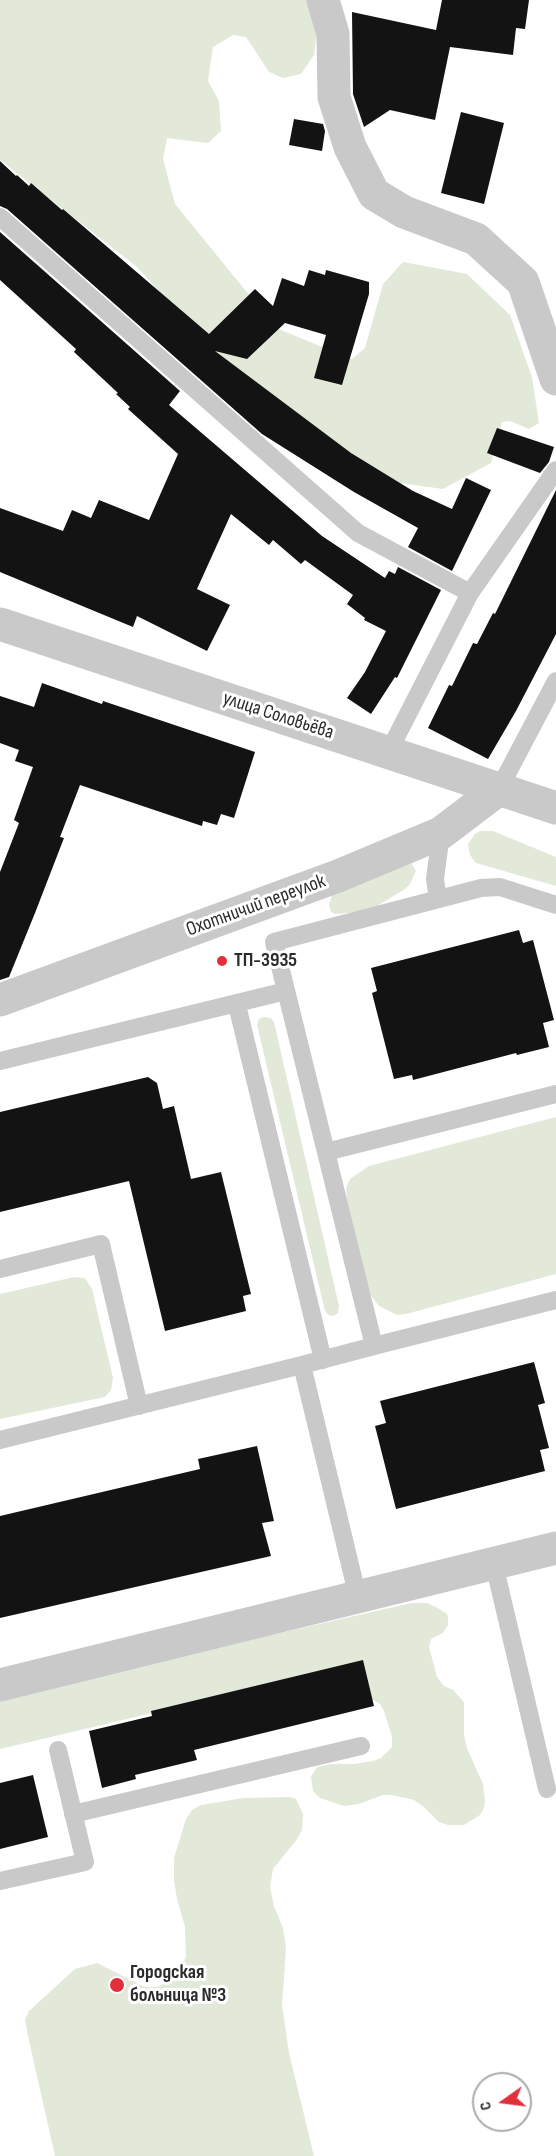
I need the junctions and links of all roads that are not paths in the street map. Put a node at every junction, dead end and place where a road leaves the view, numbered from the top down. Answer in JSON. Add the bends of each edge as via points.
{"nodes":[{"id":1,"x":323,"y":0,"type":"edge"},
{"id":2,"x":0,"y":217,"type":"edge"},
{"id":3,"x":556,"y":379,"type":"edge"},
{"id":4,"x":556,"y":470,"type":"edge"},
{"id":5,"x":470,"y":593,"type":"junction"},
{"id":6,"x":0,"y":624,"type":"edge"},
{"id":7,"x":556,"y":681,"type":"edge"},
{"id":8,"x":388,"y":753,"type":"junction"},
{"id":9,"x":499,"y":789,"type":"junction"},
{"id":10,"x":556,"y":808,"type":"edge"},
{"id":11,"x":441,"y":833,"type":"junction"},
{"id":12,"x":438,"y":899,"type":"junction"},
{"id":13,"x":556,"y":905,"type":"edge"},
{"id":14,"x":286,"y":992,"type":"junction"},
{"id":15,"x":0,"y":1000,"type":"edge"},
{"id":16,"x":237,"y":1005,"type":"junction"},
{"id":17,"x":0,"y":1061,"type":"edge"},
{"id":18,"x":556,"y":1094,"type":"edge"},
{"id":19,"x":326,"y":1152,"type":"junction"},
{"id":20,"x":0,"y":1269,"type":"edge"},
{"id":21,"x":556,"y":1300,"type":"edge"},
{"id":22,"x":374,"y":1346,"type":"junction"},
{"id":23,"x":323,"y":1360,"type":"junction"},
{"id":24,"x":302,"y":1365,"type":"junction"},
{"id":25,"x":139,"y":1406,"type":"junction"},
{"id":26,"x":0,"y":1440,"type":"edge"},
{"id":27,"x":556,"y":1548,"type":"edge"},
{"id":28,"x":495,"y":1564,"type":"junction"},
{"id":29,"x":358,"y":1598,"type":"junction"},
{"id":30,"x":0,"y":1685,"type":"edge"},
{"id":31,"x":361,"y":1746,"type":"dead end"},
{"id":32,"x":58,"y":1750,"type":"dead end"},
{"id":33,"x":547,"y":1789,"type":"dead end"},
{"id":34,"x":73,"y":1814,"type":"junction"},
{"id":35,"x":0,"y":1881,"type":"edge"}],
"edges":[{"from":1,"to":3,"type":"street","via":[[333,34],[334,97],[350,147],[374,194],[404,212],[476,239],[523,282]]},
{"from":2,"to":5,"type":"lane","via":[[358,533]]},
{"from":4,"to":5,"type":"lane"},
{"from":5,"to":8,"type":"lane"},
{"from":6,"to":8,"type":"street","name":"улица Соловьёва"},
{"from":7,"to":9,"type":"lane"},
{"from":8,"to":9,"type":"street","name":"улица Соловьёва"},
{"from":9,"to":10,"type":"street","name":"улица Соловьёва"},
{"from":9,"to":11,"type":"street","name":"Охотничий переулок"},
{"from":11,"to":12,"type":"lane","via":[[435,879]]},
{"from":11,"to":15,"type":"street","name":"Охотничий переулок","via":[[338,876]]},
{"from":12,"to":13,"type":"lane","via":[[500,887]]},
{"from":12,"to":14,"type":"lane","via":[[274,942]]},
{"from":14,"to":16,"type":"lane"},
{"from":14,"to":19,"type":"lane"},
{"from":16,"to":17,"type":"lane"},
{"from":16,"to":23,"type":"lane"},
{"from":18,"to":19,"type":"lane"},
{"from":19,"to":22,"type":"lane"},
{"from":20,"to":25,"type":"lane","via":[[101,1244]]},
{"from":21,"to":22,"type":"lane"},
{"from":22,"to":23,"type":"lane"},
{"from":23,"to":24,"type":"lane"},
{"from":24,"to":25,"type":"lane"},
{"from":24,"to":29,"type":"lane"},
{"from":25,"to":26,"type":"lane"},
{"from":27,"to":28,"type":"street"},
{"from":28,"to":29,"type":"street"},
{"from":28,"to":33,"type":"lane"},
{"from":29,"to":30,"type":"street"},
{"from":31,"to":34,"type":"lane"},
{"from":32,"to":34,"type":"lane"},
{"from":34,"to":35,"type":"lane","via":[[84,1862]]}]}
